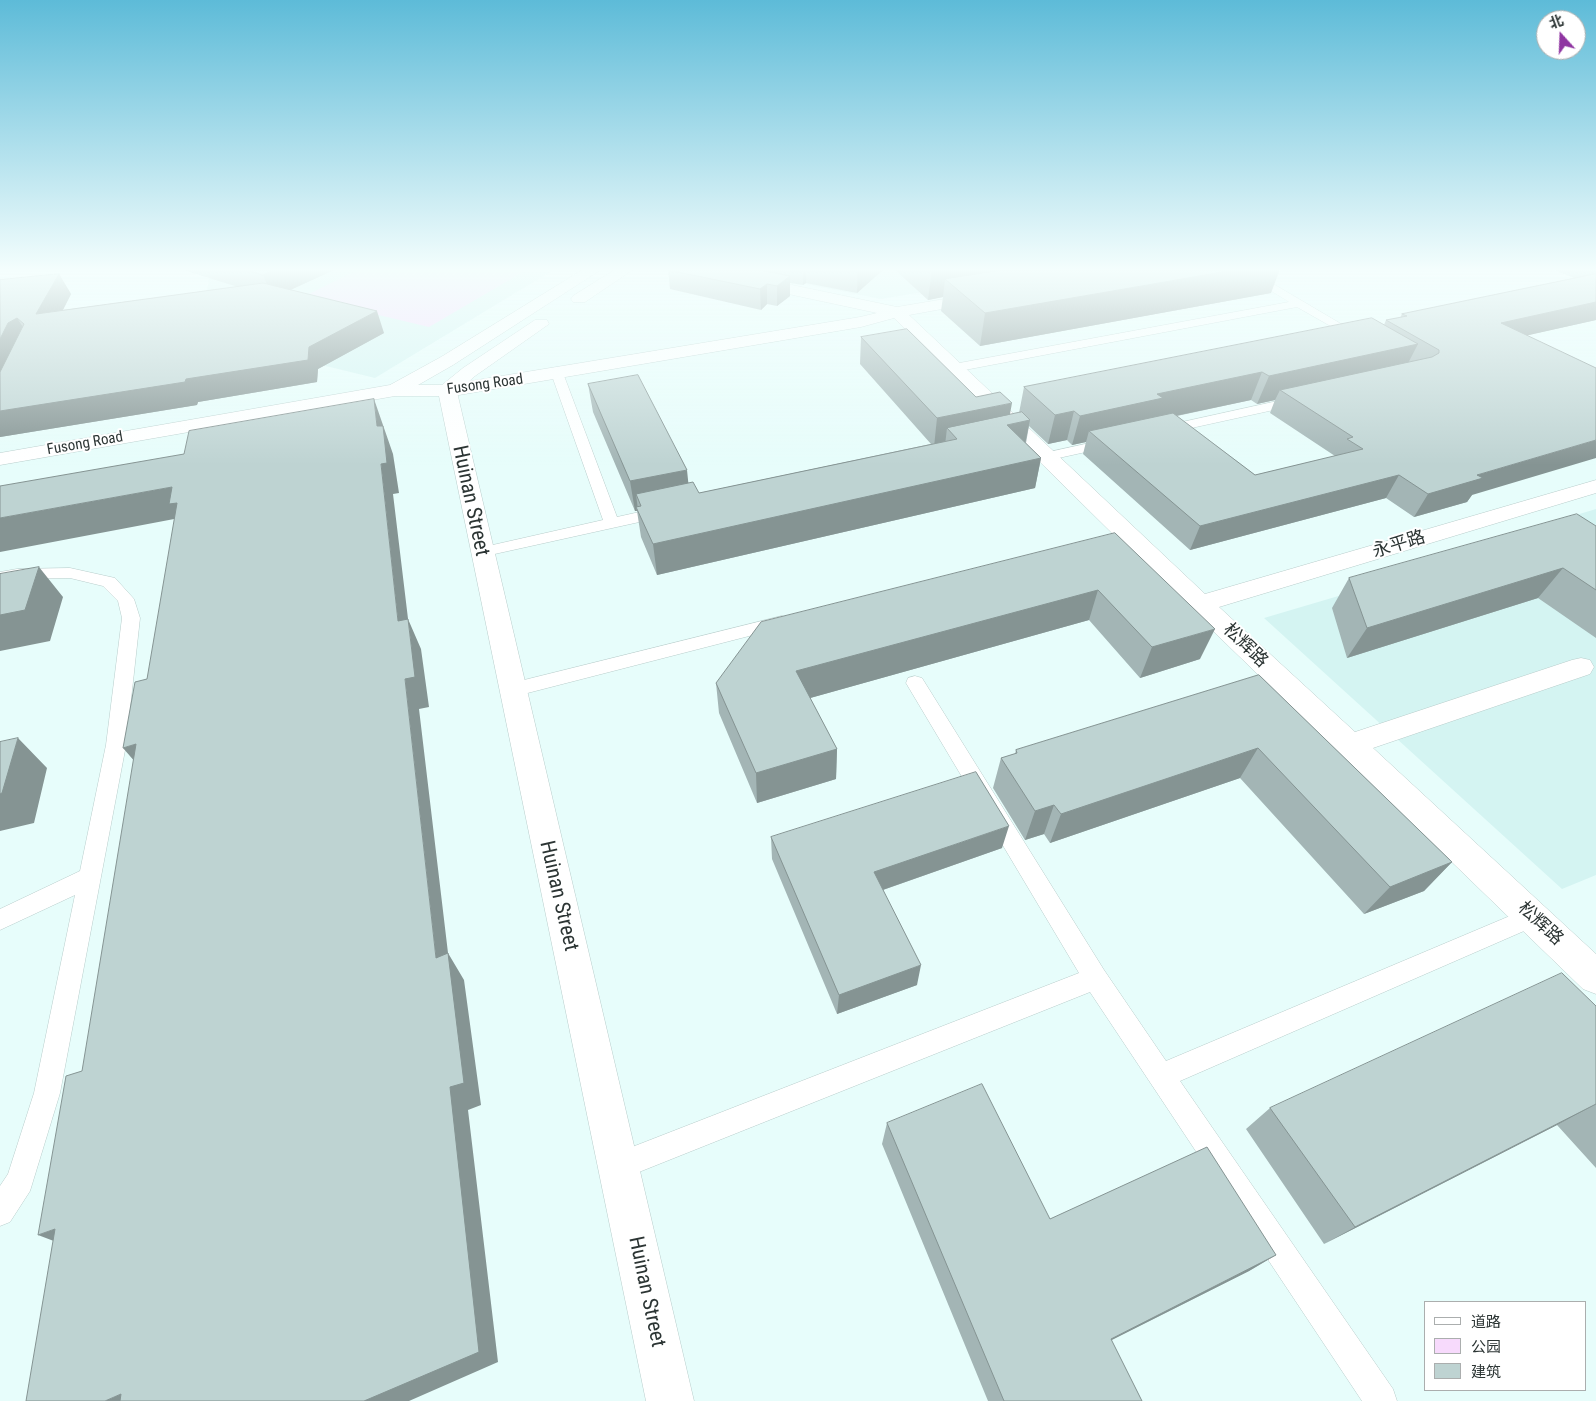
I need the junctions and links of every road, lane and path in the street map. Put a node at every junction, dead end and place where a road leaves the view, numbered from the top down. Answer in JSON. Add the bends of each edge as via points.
{"nodes":[{"id":1,"x":490,"y":334,"type":"edge"},
{"id":2,"x":526,"y":334,"type":"edge"},
{"id":3,"x":787,"y":334,"type":"edge"},
{"id":4,"x":920,"y":334,"type":"edge"},
{"id":5,"x":1132,"y":334,"type":"edge"},
{"id":6,"x":1353,"y":334,"type":"edge"},
{"id":7,"x":1369,"y":344,"type":"edge"},
{"id":8,"x":954,"y":368,"type":"junction"},
{"id":9,"x":557,"y":373,"type":"junction"},
{"id":10,"x":395,"y":390,"type":"junction"},
{"id":11,"x":447,"y":392,"type":"junction"},
{"id":12,"x":1304,"y":399,"type":"edge"},
{"id":13,"x":1151,"y":433,"type":"edge"},
{"id":14,"x":1122,"y":440,"type":"edge"},
{"id":15,"x":1045,"y":457,"type":"junction"},
{"id":16,"x":0,"y":459,"type":"edge"},
{"id":17,"x":1596,"y":486,"type":"edge"},
{"id":18,"x":680,"y":508,"type":"edge"},
{"id":19,"x":612,"y":523,"type":"junction"},
{"id":20,"x":481,"y":552,"type":"junction"},
{"id":21,"x":0,"y":577,"type":"edge"},
{"id":22,"x":1201,"y":604,"type":"junction"},
{"id":23,"x":800,"y":617,"type":"edge"},
{"id":24,"x":1581,"y":667,"type":"dead end"},
{"id":25,"x":915,"y":683,"type":"dead end"},
{"id":26,"x":512,"y":690,"type":"junction"},
{"id":27,"x":1350,"y":745,"type":"junction"},
{"id":28,"x":89,"y":877,"type":"junction"},
{"id":29,"x":1532,"y":917,"type":"junction"},
{"id":30,"x":0,"y":920,"type":"edge"},
{"id":31,"x":1596,"y":977,"type":"edge"},
{"id":32,"x":1095,"y":978,"type":"junction"},
{"id":33,"x":1162,"y":1076,"type":"junction"},
{"id":34,"x":619,"y":1166,"type":"junction"},
{"id":35,"x":0,"y":1212,"type":"edge"},
{"id":36,"x":670,"y":1401,"type":"edge"},
{"id":37,"x":1381,"y":1401,"type":"edge"}],
"edges":[{"from":1,"to":10,"type":"street"},
{"from":2,"to":11,"type":"street","via":[[469,372]]},
{"from":3,"to":9,"type":"street","name":"Fusong Road"},
{"from":4,"to":8,"type":"street","name":"松辉路"},
{"from":5,"to":8,"type":"lane"},
{"from":6,"to":7,"type":"lane"},
{"from":8,"to":15,"type":"street","name":"松辉路","via":[[1012,437]]},
{"from":9,"to":11,"type":"street","name":"Fusong Road"},
{"from":9,"to":19,"type":"lane"},
{"from":10,"to":11,"type":"street","name":"Fusong Road"},
{"from":10,"to":16,"type":"street","name":"Fusong Road"},
{"from":11,"to":20,"type":"street","name":"Huinan Street"},
{"from":12,"to":13,"type":"lane"},
{"from":14,"to":15,"type":"lane"},
{"from":15,"to":22,"type":"street","name":"松辉路","via":[[1118,537]]},
{"from":17,"to":22,"type":"street","name":"永平路"},
{"from":18,"to":19,"type":"lane"},
{"from":19,"to":20,"type":"lane"},
{"from":20,"to":26,"type":"street","name":"Huinan Street"},
{"from":21,"to":28,"type":"lane","via":[[70,573],[109,582],[126,599],[131,618],[116,745]]},
{"from":22,"to":27,"type":"street","name":"松辉路"},
{"from":23,"to":26,"type":"lane"},
{"from":24,"to":27,"type":"street"},
{"from":25,"to":32,"type":"lane"},
{"from":26,"to":34,"type":"street","name":"Huinan Street"},
{"from":27,"to":29,"type":"street","name":"松辉路"},
{"from":28,"to":30,"type":"lane"},
{"from":28,"to":35,"type":"lane","via":[[47,1093],[20,1181]]},
{"from":29,"to":31,"type":"street","name":"松辉路"},
{"from":29,"to":33,"type":"lane"},
{"from":32,"to":33,"type":"lane"},
{"from":32,"to":34,"type":"lane"},
{"from":33,"to":37,"type":"lane"},
{"from":34,"to":36,"type":"street","name":"Huinan Street"}]}
